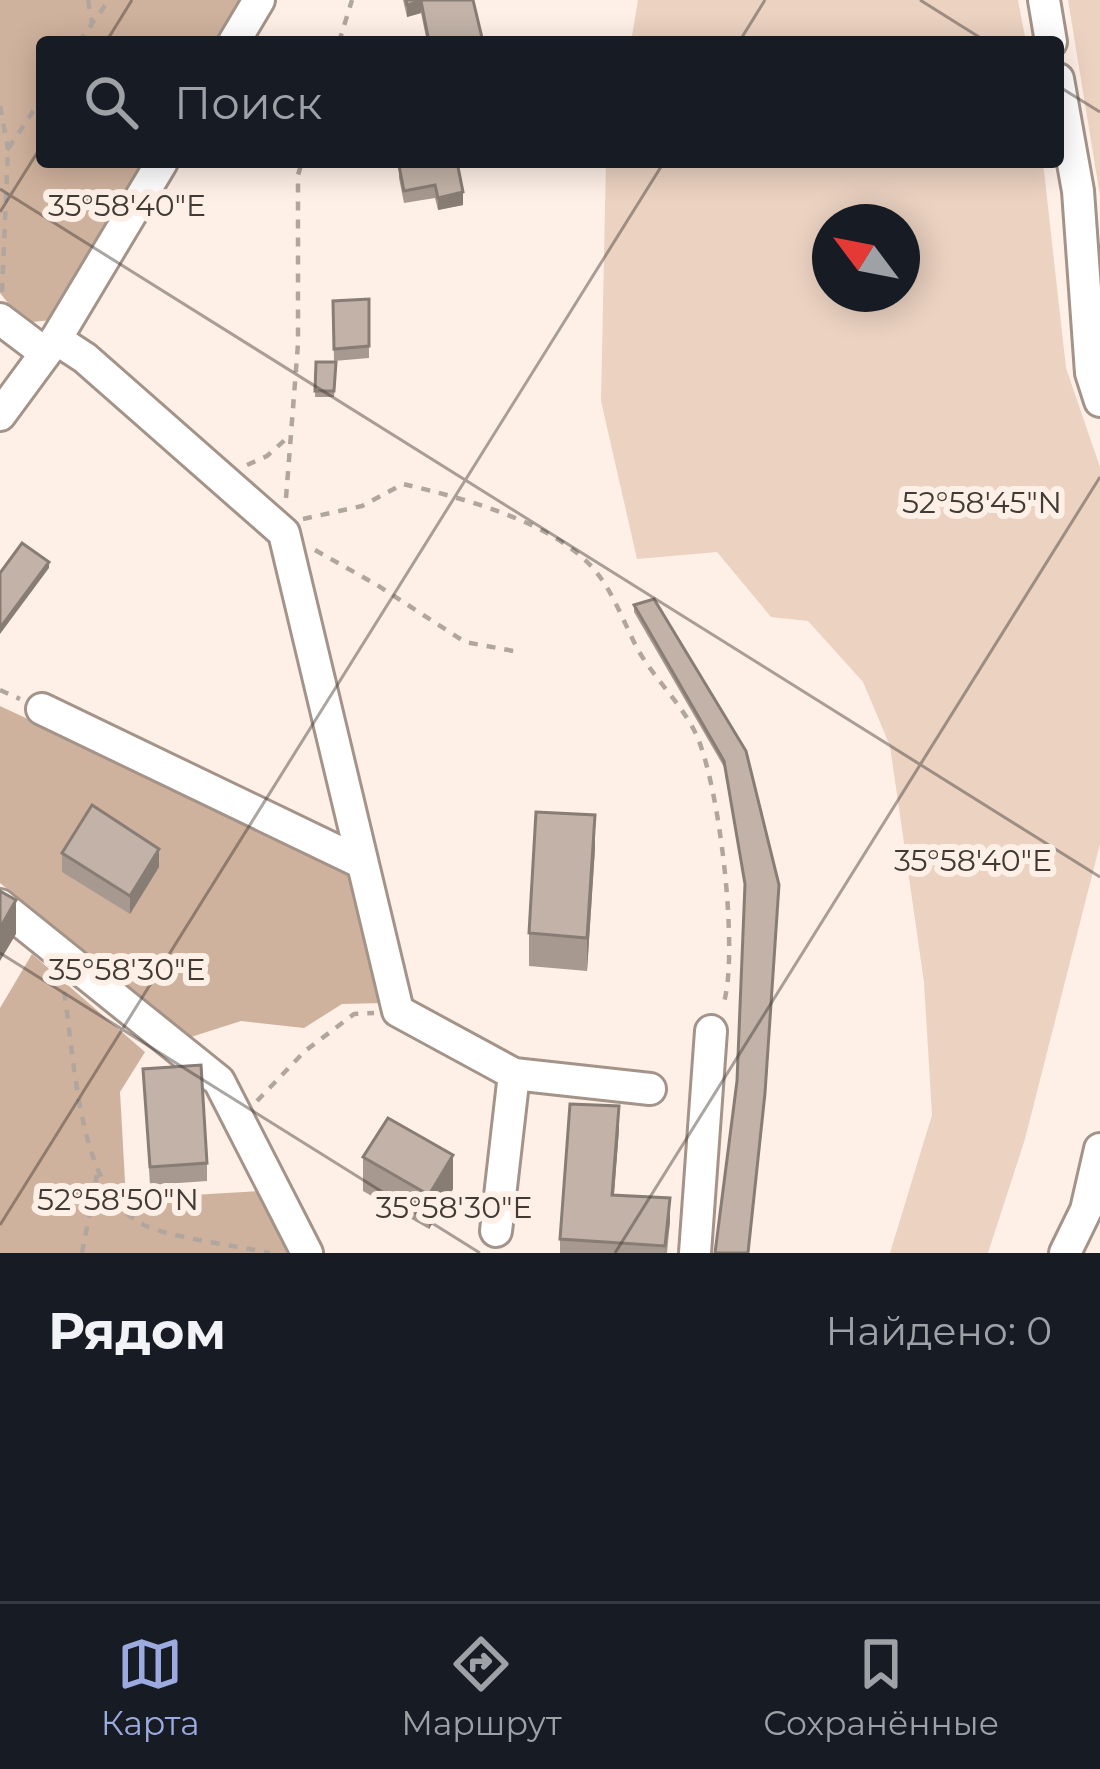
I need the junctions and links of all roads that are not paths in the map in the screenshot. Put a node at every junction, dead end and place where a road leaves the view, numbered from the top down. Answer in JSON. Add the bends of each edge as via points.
{"nodes":[{"id":1,"x":259,"y":0,"type":"edge"},
{"id":2,"x":1044,"y":0,"type":"edge"},
{"id":3,"x":238,"y":36,"type":"edge"},
{"id":4,"x":1051,"y":36,"type":"edge"},
{"id":5,"x":1064,"y":104,"type":"edge"},
{"id":6,"x":158,"y":168,"type":"edge"},
{"id":7,"x":1090,"y":212,"type":"edge"},
{"id":8,"x":0,"y":319,"type":"edge"},
{"id":9,"x":51,"y":346,"type":"junction"},
{"id":10,"x":1100,"y":401,"type":"edge"},
{"id":11,"x":0,"y":415,"type":"edge"},
{"id":12,"x":42,"y":709,"type":"dead end"},
{"id":13,"x":360,"y":862,"type":"junction"},
{"id":14,"x":0,"y":905,"type":"edge"},
{"id":15,"x":711,"y":1031,"type":"road end"},
{"id":16,"x":514,"y":1074,"type":"junction"},
{"id":17,"x":650,"y":1089,"type":"dead end"},
{"id":18,"x":1100,"y":1149,"type":"edge"},
{"id":19,"x":496,"y":1231,"type":"dead end"},
{"id":20,"x":308,"y":1253,"type":"edge"},
{"id":21,"x":695,"y":1253,"type":"edge"},
{"id":22,"x":1065,"y":1253,"type":"edge"}],
"edges":[{"from":1,"to":3,"type":"street"},
{"from":2,"to":4,"type":"street"},
{"from":5,"to":7,"type":"street"},
{"from":6,"to":9,"type":"street"},
{"from":7,"to":10,"type":"street","via":[[1091,373]]},
{"from":8,"to":9,"type":"street"},
{"from":9,"to":11,"type":"street"},
{"from":9,"to":13,"type":"street","via":[[85,358],[284,533]]},
{"from":12,"to":13,"type":"street"},
{"from":13,"to":16,"type":"street","via":[[398,1011]]},
{"from":14,"to":20,"type":"street","via":[[219,1081]]},
{"from":15,"to":21,"type":"street"},
{"from":16,"to":17,"type":"street"},
{"from":16,"to":19,"type":"street"},
{"from":18,"to":22,"type":"street","via":[[1086,1210]]}]}
